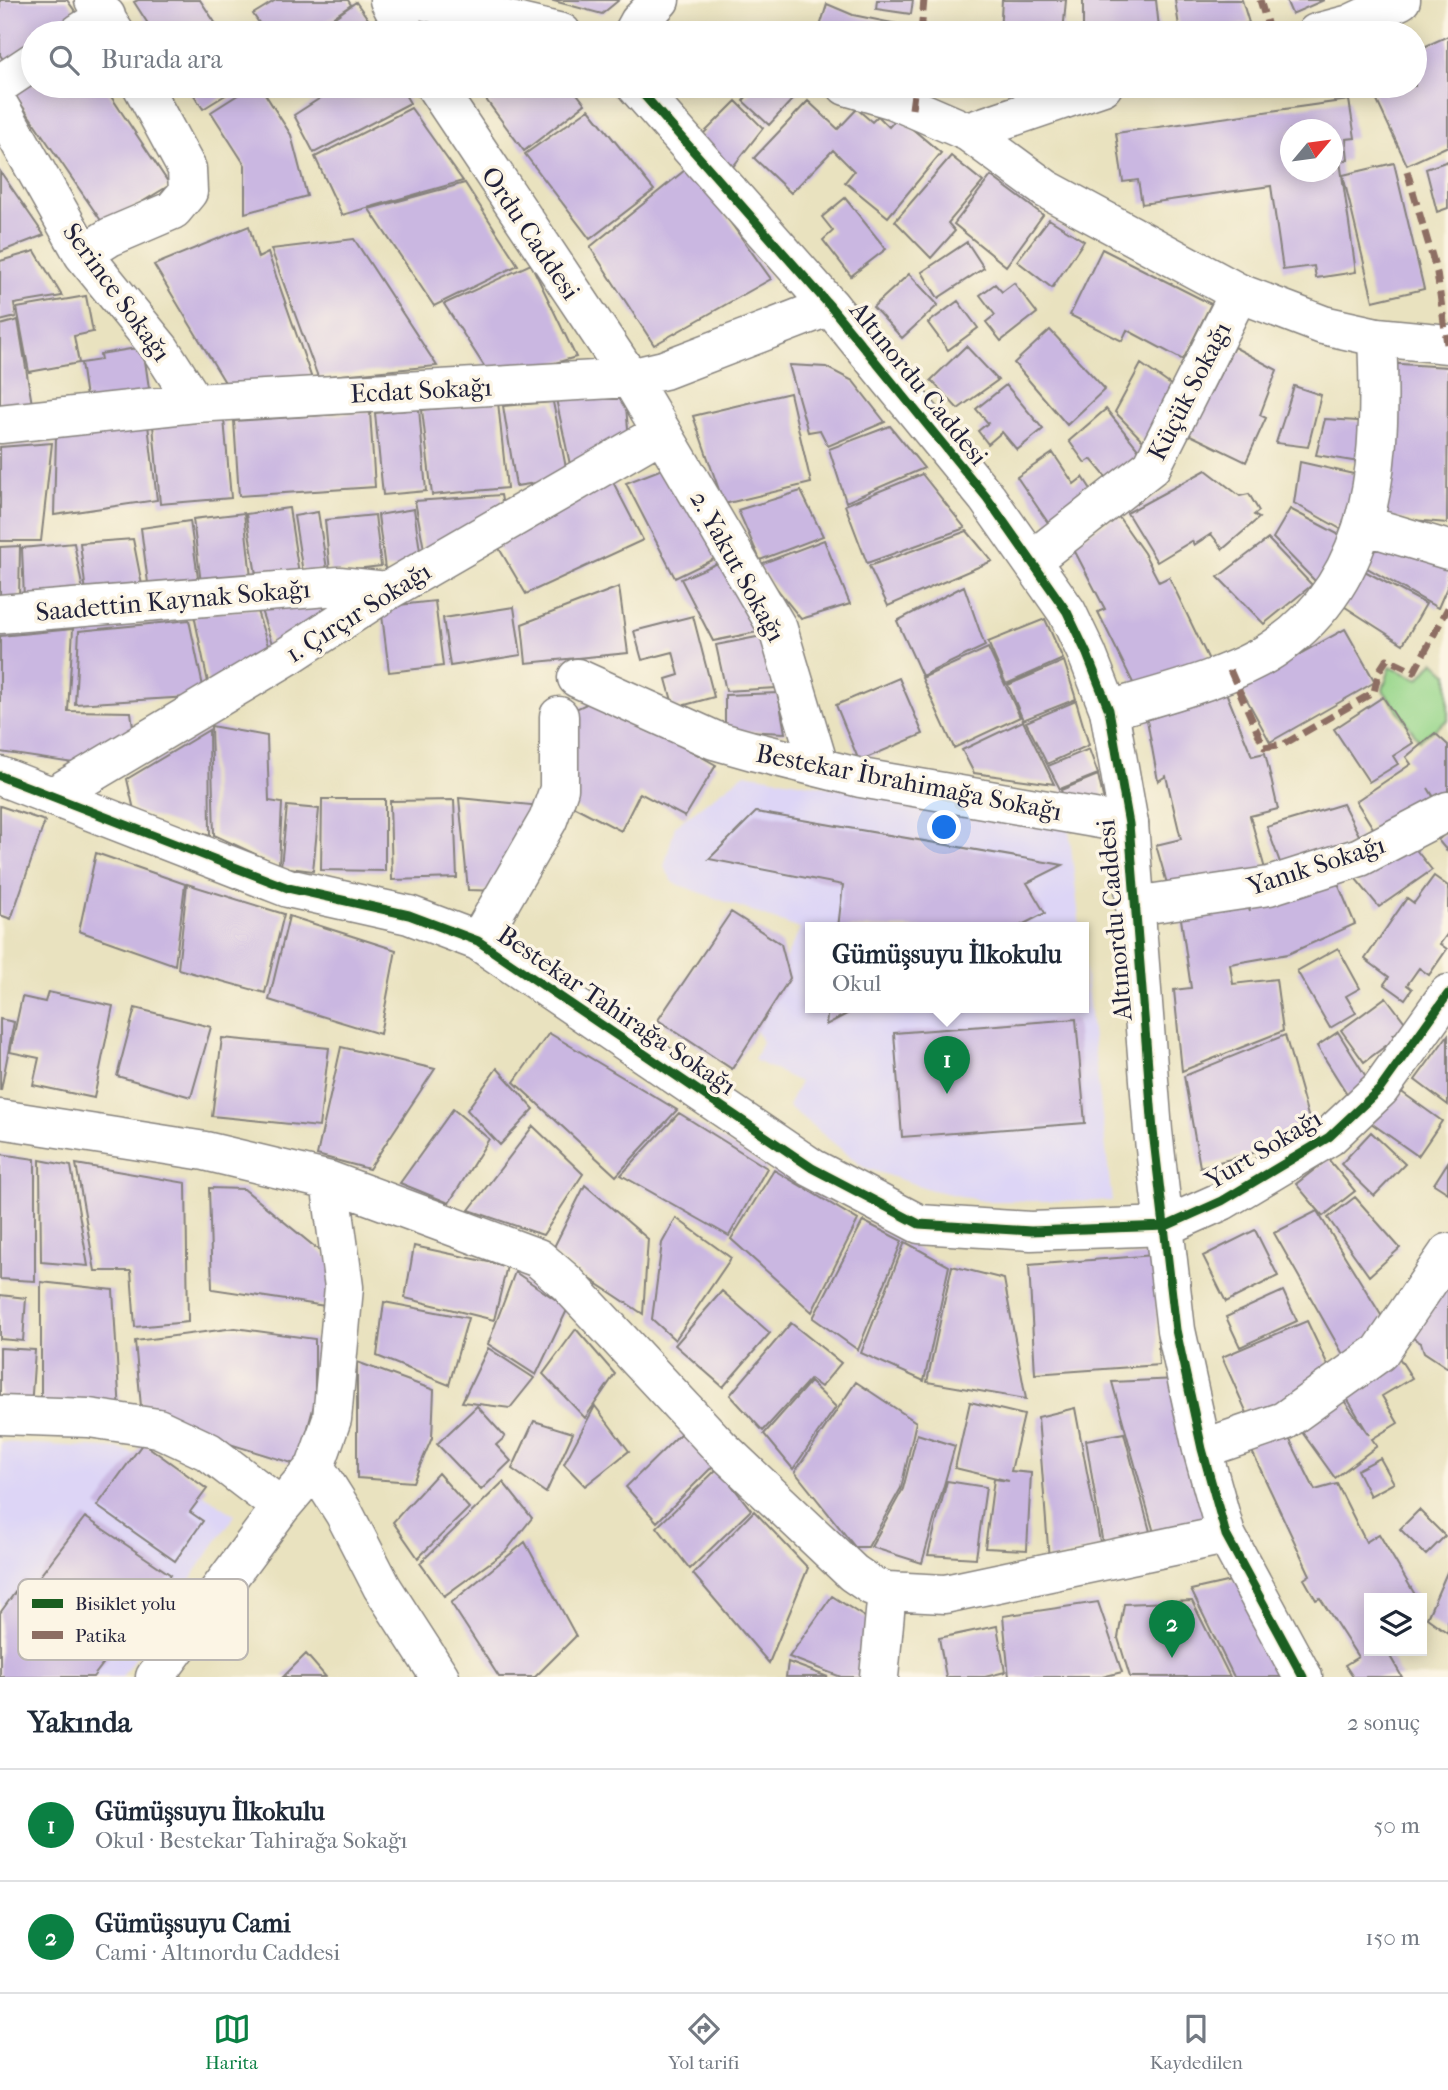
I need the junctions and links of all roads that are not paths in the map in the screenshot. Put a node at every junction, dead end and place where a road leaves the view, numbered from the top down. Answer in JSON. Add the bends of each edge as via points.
{"nodes":[{"id":1,"x":389,"y":0,"type":"edge"},
{"id":2,"x":421,"y":0,"type":"edge"},
{"id":3,"x":660,"y":0,"type":"edge"},
{"id":4,"x":1401,"y":0,"type":"edge"},
{"id":5,"x":400,"y":21,"type":"edge"},
{"id":6,"x":511,"y":21,"type":"edge"},
{"id":7,"x":640,"y":21,"type":"edge"},
{"id":8,"x":1356,"y":21,"type":"edge"},
{"id":9,"x":21,"y":70,"type":"edge"},
{"id":10,"x":0,"y":84,"type":"edge"},
{"id":11,"x":149,"y":98,"type":"edge"},
{"id":12,"x":443,"y":98,"type":"edge"},
{"id":13,"x":647,"y":98,"type":"edge"},
{"id":14,"x":887,"y":98,"type":"edge"},
{"id":15,"x":1067,"y":98,"type":"edge"},
{"id":16,"x":0,"y":107,"type":"edge"},
{"id":17,"x":968,"y":132,"type":"junction"},
{"id":18,"x":83,"y":254,"type":"junction"},
{"id":19,"x":1239,"y":293,"type":"junction"},
{"id":20,"x":830,"y":306,"type":"junction"},
{"id":21,"x":1377,"y":337,"type":"junction"},
{"id":22,"x":1448,"y":344,"type":"edge"},
{"id":23,"x":630,"y":378,"type":"junction"},
{"id":24,"x":195,"y":403,"type":"junction"},
{"id":25,"x":0,"y":424,"type":"edge"},
{"id":26,"x":662,"y":432,"type":"junction"},
{"id":27,"x":1364,"y":525,"type":"junction"},
{"id":28,"x":1448,"y":550,"type":"edge"},
{"id":29,"x":1032,"y":560,"type":"junction"},
{"id":30,"x":387,"y":591,"type":"junction"},
{"id":31,"x":0,"y":614,"type":"edge"},
{"id":32,"x":577,"y":678,"type":"dead end"},
{"id":33,"x":1109,"y":710,"type":"junction"},
{"id":34,"x":559,"y":716,"type":"dead end"},
{"id":35,"x":818,"y":766,"type":"junction"},
{"id":36,"x":0,"y":776,"type":"edge"},
{"id":37,"x":55,"y":795,"type":"junction"},
{"id":38,"x":1448,"y":811,"type":"edge"},
{"id":39,"x":1129,"y":824,"type":"junction"},
{"id":40,"x":1135,"y":906,"type":"junction"},
{"id":41,"x":478,"y":941,"type":"junction"},
{"id":42,"x":1448,"y":994,"type":"edge"},
{"id":43,"x":0,"y":1119,"type":"edge"},
{"id":44,"x":330,"y":1181,"type":"junction"},
{"id":45,"x":1166,"y":1226,"type":"junction"},
{"id":46,"x":1448,"y":1253,"type":"edge"},
{"id":47,"x":0,"y":1415,"type":"edge"},
{"id":48,"x":1202,"y":1449,"type":"junction"},
{"id":49,"x":315,"y":1467,"type":"junction"},
{"id":50,"x":281,"y":1507,"type":"junction"},
{"id":51,"x":1226,"y":1535,"type":"junction"},
{"id":52,"x":228,"y":1579,"type":"edge"},
{"id":53,"x":887,"y":1591,"type":"junction"},
{"id":54,"x":168,"y":1660,"type":"edge"},
{"id":55,"x":155,"y":1677,"type":"edge"},
{"id":56,"x":440,"y":1677,"type":"edge"},
{"id":57,"x":880,"y":1677,"type":"edge"},
{"id":58,"x":1303,"y":1677,"type":"edge"}],
"edges":[{"from":1,"to":5,"type":"street"},
{"from":2,"to":6,"type":"street"},
{"from":3,"to":7,"type":"street"},
{"from":4,"to":8,"type":"street"},
{"from":9,"to":10,"type":"street"},
{"from":11,"to":18,"type":"street","via":[[187,169],[188,192],[173,210]]},
{"from":12,"to":23,"type":"street","name":"Ordu Caddesi"},
{"from":13,"to":20,"type":"street","name":"Altınordu Caddesi"},
{"from":14,"to":17,"type":"street"},
{"from":15,"to":17,"type":"street"},
{"from":16,"to":18,"type":"street","name":"Serince Sokağı"},
{"from":17,"to":19,"type":"street","via":[[1046,190]]},
{"from":18,"to":24,"type":"street","name":"Serince Sokağı","via":[[161,350]]},
{"from":19,"to":21,"type":"street","via":[[1323,325]]},
{"from":19,"to":29,"type":"street","name":"Küçük Sokağı","via":[[1152,466]]},
{"from":20,"to":23,"type":"street","name":"Ecdat Sokağı","via":[[664,370]]},
{"from":20,"to":29,"type":"street","name":"Altınordu Caddesi"},
{"from":21,"to":22,"type":"street"},
{"from":21,"to":27,"type":"street","via":[[1377,454]]},
{"from":23,"to":24,"type":"street","name":"Ecdat Sokağı"},
{"from":23,"to":26,"type":"street","name":"2. Yakut Sokağı"},
{"from":24,"to":25,"type":"street","name":"Ecdat Sokağı"},
{"from":26,"to":30,"type":"street","name":"1. Çırçır Sokağı"},
{"from":26,"to":35,"type":"street","name":"2. Yakut Sokağı","via":[[778,629]]},
{"from":27,"to":28,"type":"street"},
{"from":27,"to":33,"type":"street","via":[[1343,579],[1312,618],[1276,648],[1206,681]]},
{"from":29,"to":33,"type":"street","name":"Altınordu Caddesi","via":[[1067,612]]},
{"from":30,"to":31,"type":"street","name":"Saadettin Kaynak Sokağı","via":[[339,586]]},
{"from":30,"to":37,"type":"street","name":"1. Çırçır Sokağı","via":[[288,656]]},
{"from":32,"to":35,"type":"street","name":"Bestekar İbrahimağa Sokağı","via":[[715,740]]},
{"from":33,"to":39,"type":"street","name":"Altınordu Caddesi"},
{"from":34,"to":41,"type":"street","via":[[559,789],[548,820]]},
{"from":35,"to":39,"type":"street","name":"Bestekar İbrahimağa Sokağı","via":[[860,778]]},
{"from":36,"to":37,"type":"street","name":"Bestekar Tahirağa Sokağı"},
{"from":37,"to":41,"type":"street","name":"Bestekar Tahirağa Sokağı","via":[[82,810],[288,888],[409,915]]},
{"from":38,"to":40,"type":"street","name":"Yanık Sokağı","via":[[1360,857],[1269,887]]},
{"from":39,"to":40,"type":"street","name":"Altınordu Caddesi"},
{"from":40,"to":45,"type":"street","name":"Altınordu Caddesi","via":[[1153,1131]]},
{"from":41,"to":45,"type":"street","name":"Bestekar Tahirağa Sokağı","via":[[812,1168],[919,1224],[1031,1231]]},
{"from":42,"to":45,"type":"street","name":"Yurt Sokağı","via":[[1380,1089],[1329,1137],[1222,1201]]},
{"from":43,"to":44,"type":"street","via":[[205,1151]]},
{"from":44,"to":49,"type":"street","via":[[344,1287],[332,1419]]},
{"from":44,"to":53,"type":"street","via":[[538,1258],[738,1464],[853,1573]]},
{"from":45,"to":48,"type":"street","name":"Altınordu Caddesi","via":[[1177,1330]]},
{"from":46,"to":48,"type":"street","via":[[1380,1352],[1284,1421]]},
{"from":47,"to":50,"type":"street","via":[[89,1418],[158,1428],[209,1452]]},
{"from":48,"to":51,"type":"street","name":"Altınordu Caddesi"},
{"from":49,"to":50,"type":"street"},
{"from":49,"to":56,"type":"street","via":[[382,1587]]},
{"from":50,"to":52,"type":"street"},
{"from":51,"to":53,"type":"street","via":[[945,1594]]},
{"from":51,"to":58,"type":"street","name":"Altınordu Caddesi"},
{"from":53,"to":57,"type":"street"},
{"from":54,"to":55,"type":"street"}]}
